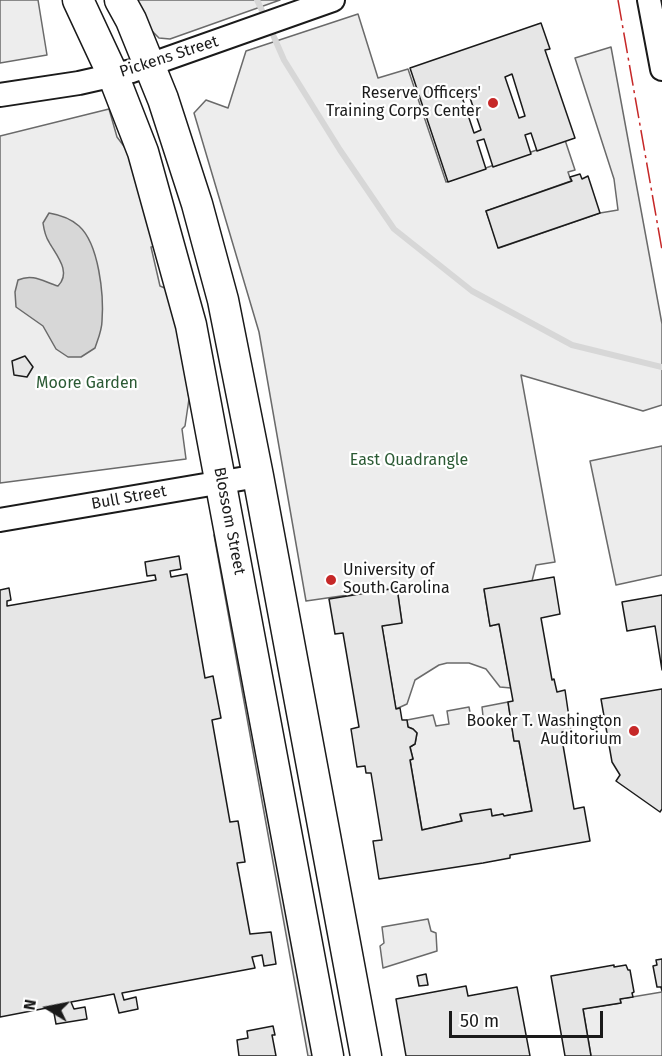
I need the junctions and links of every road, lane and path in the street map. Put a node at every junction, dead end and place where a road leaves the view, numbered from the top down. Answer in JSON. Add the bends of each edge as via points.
{"nodes":[{"id":1,"x":78,"y":0,"type":"edge"},
{"id":2,"x":120,"y":0,"type":"edge"},
{"id":3,"x":649,"y":0,"type":"edge"},
{"id":4,"x":324,"y":1,"type":"edge"},
{"id":5,"x":150,"y":65,"type":"junction"},
{"id":6,"x":662,"y":69,"type":"edge"},
{"id":7,"x":114,"y":75,"type":"junction"},
{"id":8,"x":0,"y":95,"type":"edge"},
{"id":9,"x":258,"y":476,"type":"junction"},
{"id":10,"x":222,"y":482,"type":"junction"},
{"id":11,"x":0,"y":520,"type":"edge"},
{"id":12,"x":328,"y":1056,"type":"edge"},
{"id":13,"x":366,"y":1056,"type":"edge"}],
"edges":[{"from":1,"to":7,"type":"main road","name":"Blossom Street"},
{"from":2,"to":5,"type":"main road"},
{"from":3,"to":6,"type":"street"},
{"from":4,"to":5,"type":"street","name":"Pickens Street"},
{"from":5,"to":7,"type":"street","name":"Pickens Street"},
{"from":5,"to":9,"type":"main road","via":[[197,204],[223,300]]},
{"from":7,"to":8,"type":"street","name":"Pickens Street"},
{"from":7,"to":10,"type":"main road","name":"Blossom Street","via":[[143,152],[189,314]]},
{"from":9,"to":10,"type":"street","name":"Bull Street"},
{"from":9,"to":13,"type":"main road"},
{"from":10,"to":11,"type":"street","name":"Bull Street"},
{"from":10,"to":12,"type":"main road","name":"Blossom Street"}]}
